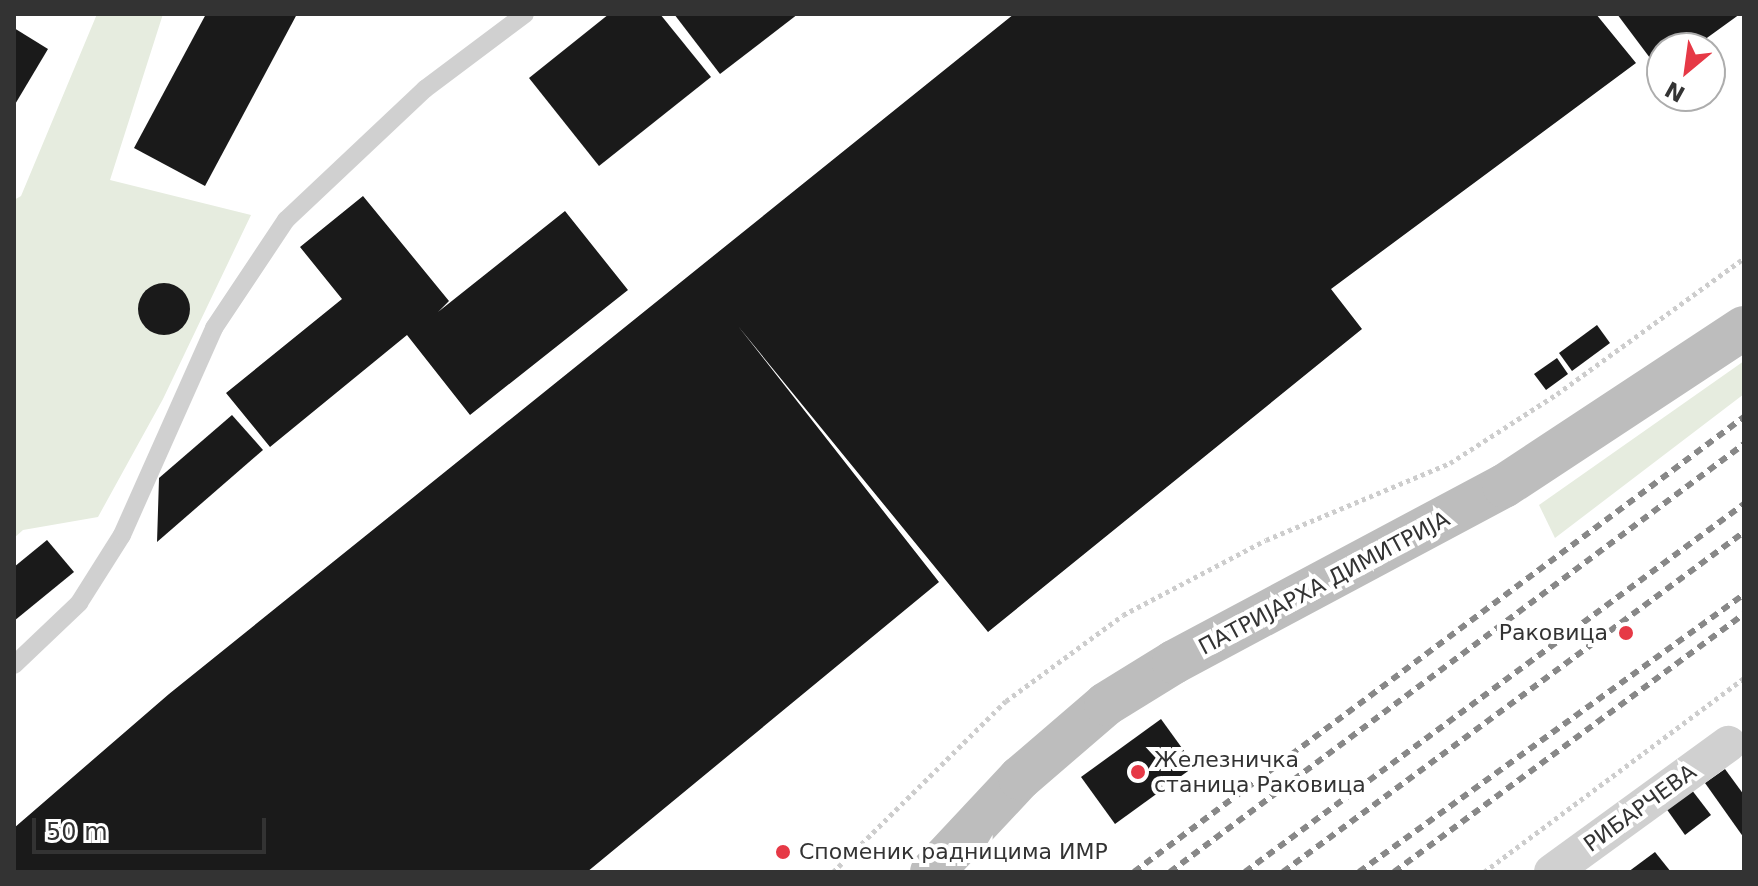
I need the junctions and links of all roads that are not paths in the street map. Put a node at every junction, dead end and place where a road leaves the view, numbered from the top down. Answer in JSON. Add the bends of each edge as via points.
{"nodes":[{"id":1,"x":525,"y":14,"type":"edge"},
{"id":2,"x":1744,"y":328,"type":"edge"},
{"id":3,"x":14,"y":665,"type":"edge"},
{"id":4,"x":1728,"y":744,"type":"dead end"},
{"id":5,"x":932,"y":872,"type":"edge"},
{"id":6,"x":1552,"y":872,"type":"edge"}],
"edges":[{"from":1,"to":3,"type":"lane","via":[[425,89],[286,220],[214,328],[122,535],[79,603]]},
{"from":2,"to":5,"type":"main road","name":"ПАТРИЈАРХА ДИМИТРИЈА","via":[[1504,486],[1174,662],[1106,704],[1020,778]]},
{"from":4,"to":6,"type":"street","name":"РИБАРЧЕВА"}]}
